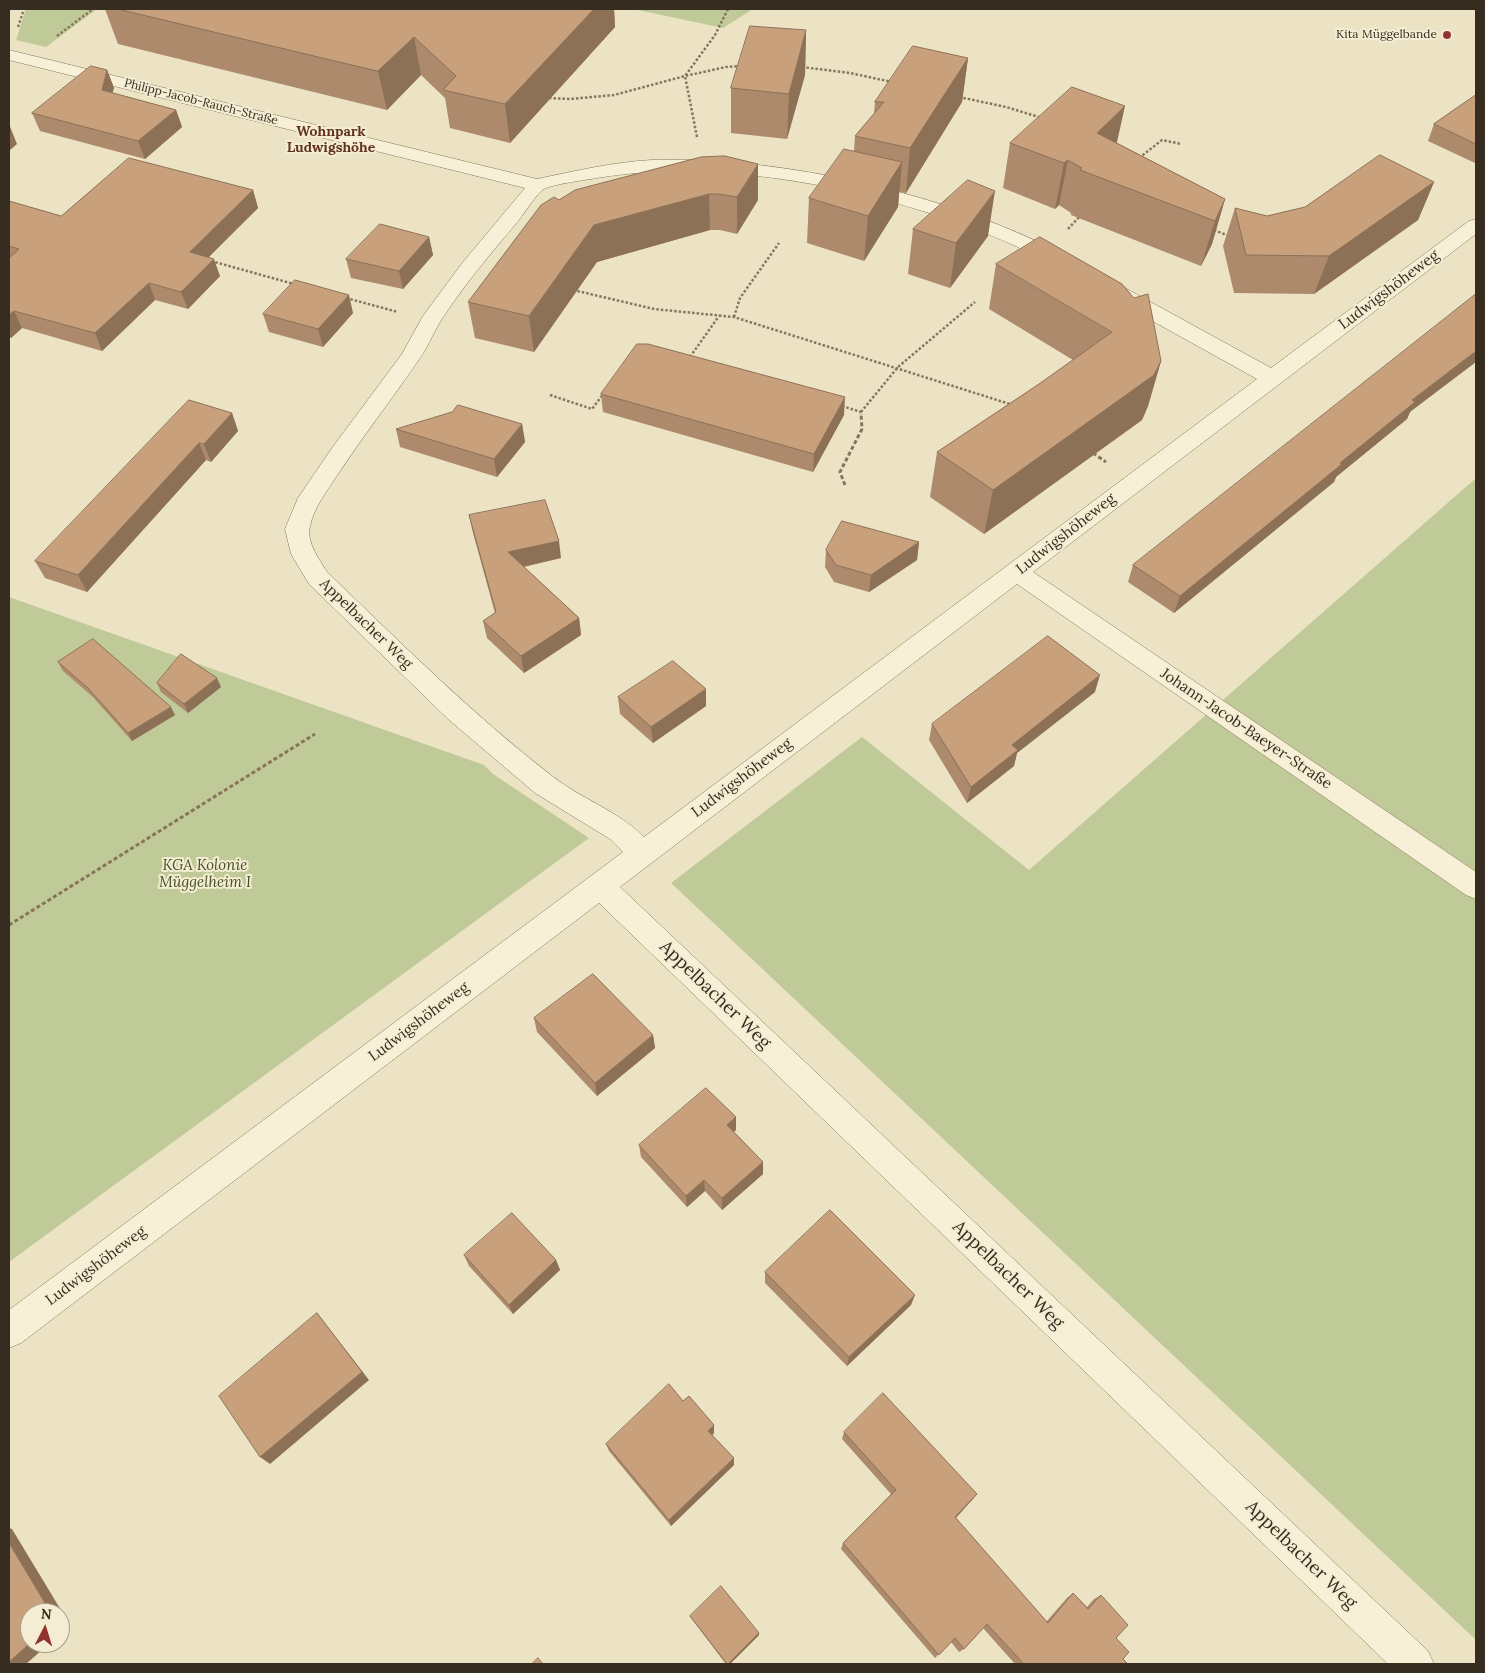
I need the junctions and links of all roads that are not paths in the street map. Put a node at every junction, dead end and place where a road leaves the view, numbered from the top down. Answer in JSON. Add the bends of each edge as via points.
{"nodes":[{"id":1,"x":16,"y":57,"type":"edge"},
{"id":2,"x":9,"y":70,"type":"edge"},
{"id":3,"x":537,"y":185,"type":"junction"},
{"id":4,"x":1476,"y":225,"type":"edge"},
{"id":5,"x":1076,"y":269,"type":"edge"},
{"id":6,"x":1102,"y":284,"type":"edge"},
{"id":7,"x":1272,"y":378,"type":"junction"},
{"id":8,"x":1016,"y":572,"type":"junction"},
{"id":9,"x":642,"y":853,"type":"junction"},
{"id":10,"x":600,"y":886,"type":"junction"},
{"id":11,"x":1476,"y":887,"type":"edge"},
{"id":12,"x":9,"y":1331,"type":"edge"},
{"id":13,"x":1415,"y":1664,"type":"edge"}],
"edges":[{"from":1,"to":2,"type":"street"},
{"from":1,"to":3,"type":"street","name":"Philipp-Jacob-Rauch-Straße"},
{"from":3,"to":5,"type":"street","name":"Philipp-Jacob-Rauch-Straße","via":[[651,166],[762,171],[819,180],[938,210],[991,227]]},
{"from":3,"to":9,"type":"street","name":"Appelbacher Weg","via":[[470,266],[430,321],[411,356],[306,504],[297,529],[303,554],[318,578],[457,712],[544,785],[620,831]]},
{"from":4,"to":7,"type":"street","name":"Ludwigshöheweg"},
{"from":6,"to":7,"type":"street"},
{"from":7,"to":8,"type":"street","name":"Ludwigshöheweg"},
{"from":8,"to":9,"type":"street","name":"Ludwigshöheweg"},
{"from":8,"to":11,"type":"street","name":"Johann-Jacob-Baeyer-Straße"},
{"from":9,"to":10,"type":"street","name":"Ludwigshöheweg"},
{"from":10,"to":12,"type":"street","name":"Ludwigshöheweg"},
{"from":10,"to":13,"type":"street","name":"Appelbacher Weg"}]}
